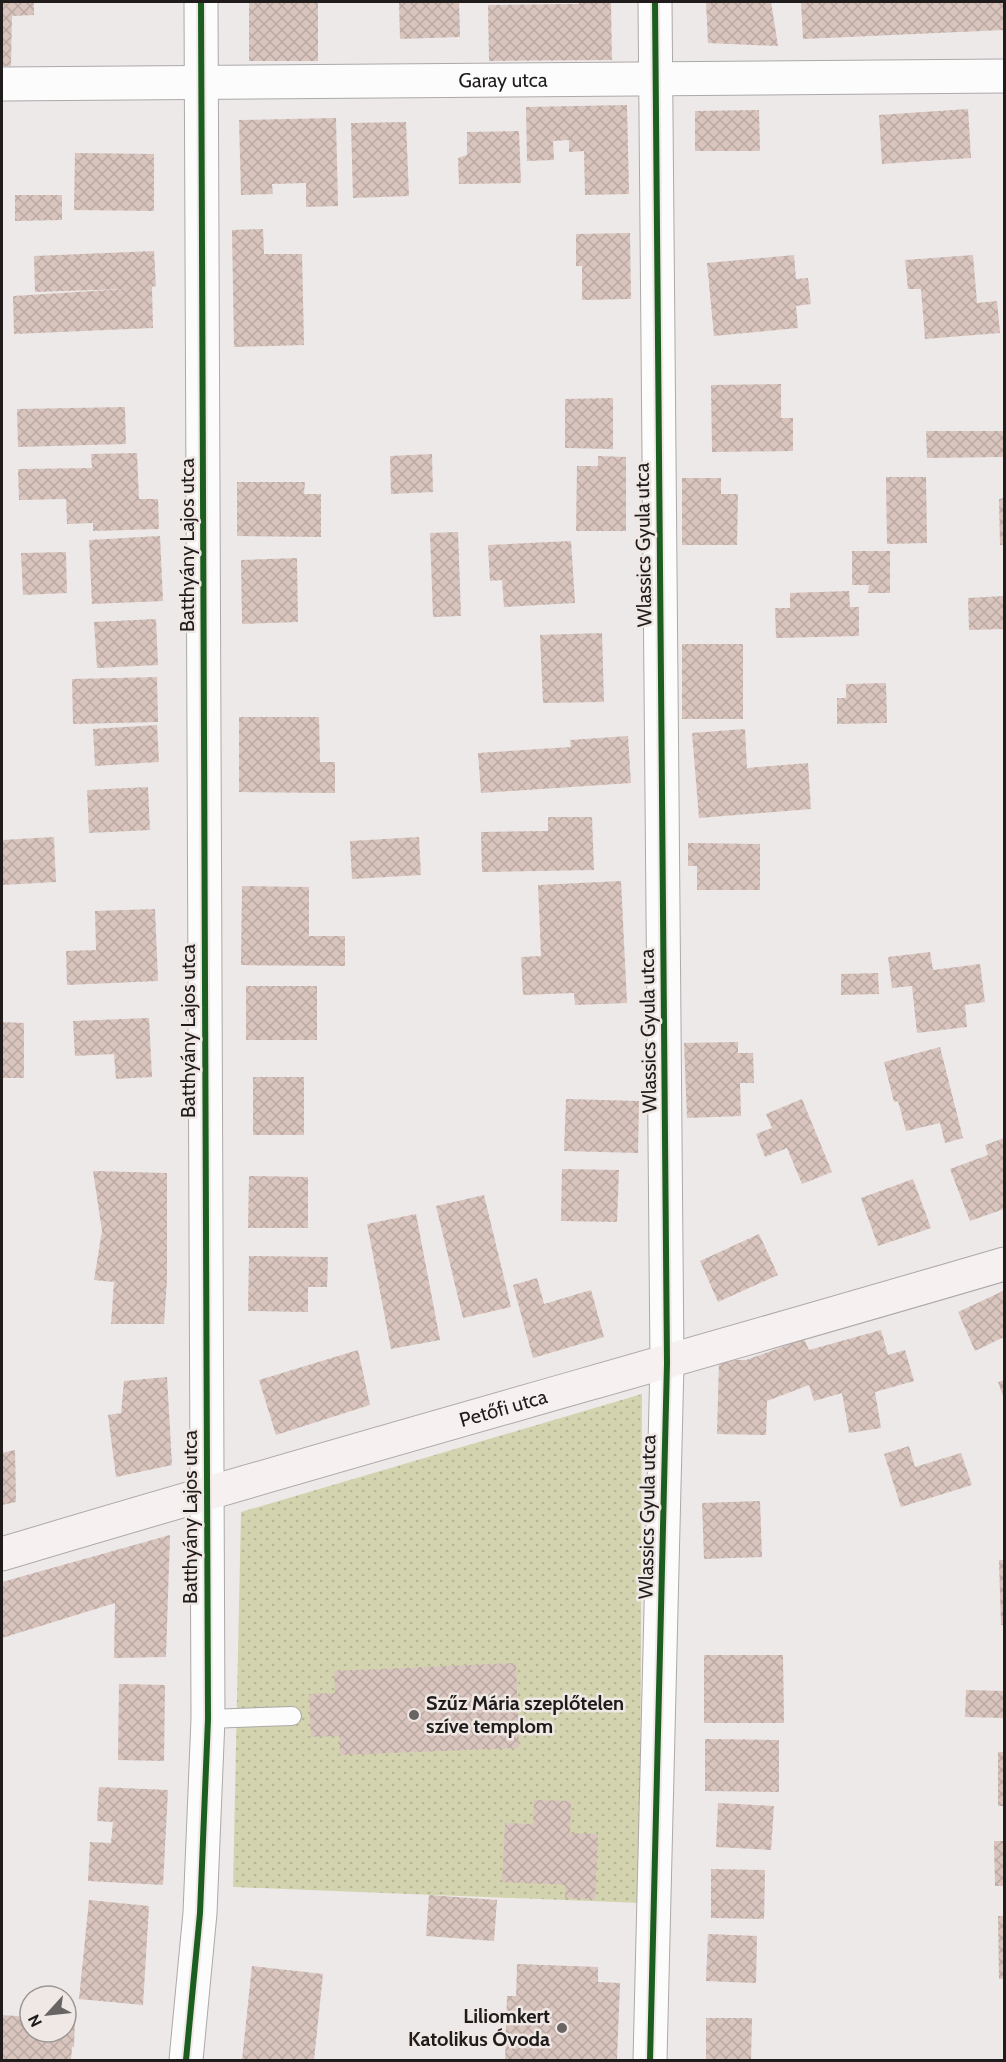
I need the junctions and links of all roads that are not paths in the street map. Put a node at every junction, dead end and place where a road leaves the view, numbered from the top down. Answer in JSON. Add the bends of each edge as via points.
{"nodes":[{"id":1,"x":201,"y":2,"type":"edge"},
{"id":2,"x":655,"y":2,"type":"edge"},
{"id":3,"x":1005,"y":76,"type":"edge"},
{"id":4,"x":655,"y":78,"type":"junction"},
{"id":5,"x":202,"y":83,"type":"junction"},
{"id":6,"x":2,"y":84,"type":"edge"},
{"id":7,"x":1005,"y":1264,"type":"edge"},
{"id":8,"x":667,"y":1363,"type":"junction"},
{"id":9,"x":206,"y":1493,"type":"junction"},
{"id":10,"x":2,"y":1554,"type":"edge"},
{"id":11,"x":292,"y":1716,"type":"dead end"},
{"id":12,"x":208,"y":1719,"type":"junction"},
{"id":13,"x":186,"y":2061,"type":"edge"},
{"id":14,"x":650,"y":2061,"type":"edge"}],
"edges":[{"from":1,"to":5,"type":"street","name":"Batthyány Lajos utca"},
{"from":2,"to":4,"type":"street","name":"Wlassics Gyula utca"},
{"from":3,"to":4,"type":"street","name":"Garay utca"},
{"from":4,"to":5,"type":"street","name":"Garay utca"},
{"from":4,"to":8,"type":"street","name":"Wlassics Gyula utca"},
{"from":5,"to":6,"type":"street","name":"Garay utca"},
{"from":5,"to":9,"type":"street","name":"Batthyány Lajos utca"},
{"from":7,"to":8,"type":"main road","name":"Petőfi utca"},
{"from":8,"to":9,"type":"main road","name":"Petőfi utca"},
{"from":8,"to":14,"type":"street","name":"Wlassics Gyula utca"},
{"from":9,"to":10,"type":"main road","name":"Petőfi utca"},
{"from":9,"to":12,"type":"street","name":"Batthyány Lajos utca"},
{"from":11,"to":12,"type":"lane"},
{"from":12,"to":13,"type":"street","name":"Batthyány Lajos utca","via":[[200,1913]]}]}
